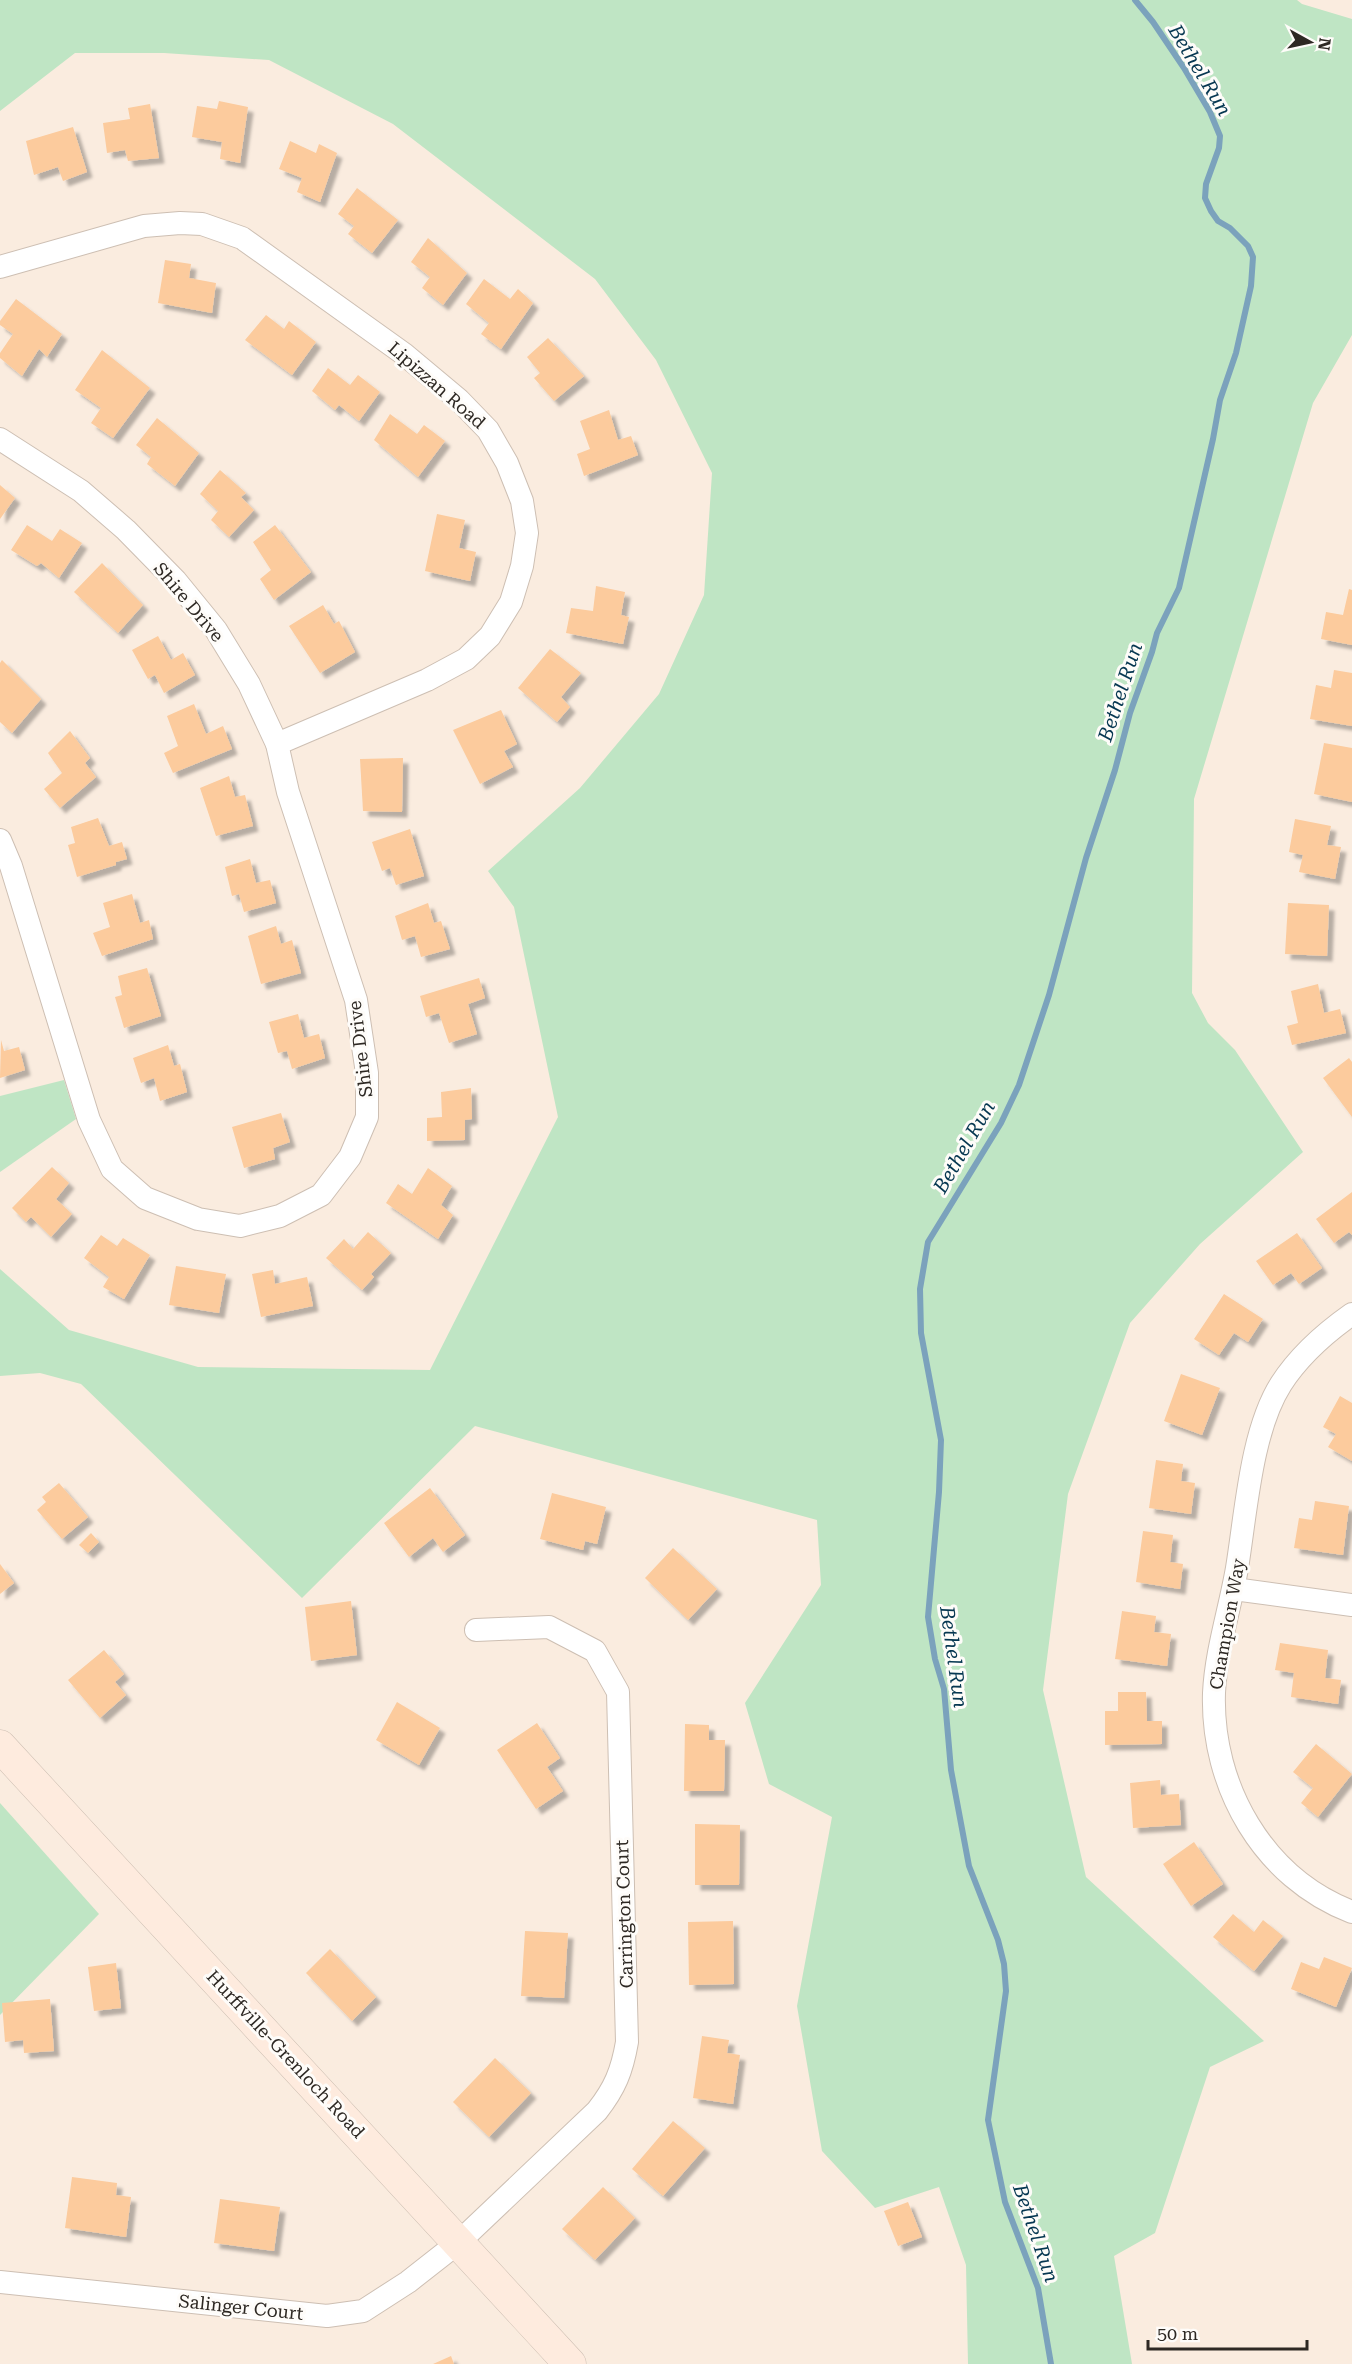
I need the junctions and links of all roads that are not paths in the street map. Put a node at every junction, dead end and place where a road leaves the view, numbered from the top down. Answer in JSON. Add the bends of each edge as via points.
{"nodes":[{"id":1,"x":0,"y":267,"type":"edge"},
{"id":2,"x":0,"y":439,"type":"edge"},
{"id":3,"x":277,"y":744,"type":"junction"},
{"id":4,"x":0,"y":840,"type":"edge"},
{"id":5,"x":1352,"y":1314,"type":"edge"},
{"id":6,"x":1234,"y":1589,"type":"junction"},
{"id":7,"x":1352,"y":1605,"type":"edge"},
{"id":8,"x":476,"y":1630,"type":"dead end"},
{"id":9,"x":0,"y":1746,"type":"edge"},
{"id":10,"x":1352,"y":1912,"type":"edge"},
{"id":11,"x":459,"y":2242,"type":"junction"},
{"id":12,"x":0,"y":2282,"type":"edge"},
{"id":13,"x":570,"y":2364,"type":"edge"}],
"edges":[{"from":1,"to":3,"type":"street","name":"Lipizzan Road","via":[[144,226],[202,224],[224,231],[242,238],[404,354],[488,430],[522,501],[527,532],[511,602],[490,636],[466,659],[427,680]]},
{"from":2,"to":3,"type":"street","name":"Shire Drive","via":[[81,491],[176,581],[216,630],[249,684]]},
{"from":3,"to":4,"type":"street","name":"Shire Drive","via":[[288,792],[356,1000],[367,1106],[367,1117],[350,1157],[321,1195],[280,1216],[240,1226],[198,1219],[145,1198],[112,1169],[88,1120]]},
{"from":5,"to":6,"type":"street","name":"Champion Way","via":[[1309,1349],[1280,1385],[1272,1403],[1255,1453]]},
{"from":6,"to":7,"type":"street"},
{"from":6,"to":10,"type":"street","name":"Champion Way","via":[[1214,1693],[1220,1753],[1228,1784],[1254,1836],[1272,1857],[1316,1894]]},
{"from":8,"to":11,"type":"street","name":"Carrington Court","via":[[549,1627],[595,1651],[618,1692],[627,2042],[622,2069],[612,2092],[597,2111]]},
{"from":9,"to":11,"type":"main road","name":"Hurffville-Grenloch Road"},
{"from":11,"to":12,"type":"street","name":"Salinger Court","via":[[386,2297],[363,2311],[345,2315]]},
{"from":11,"to":13,"type":"main road","name":"Hurffville-Grenloch Road"}]}
